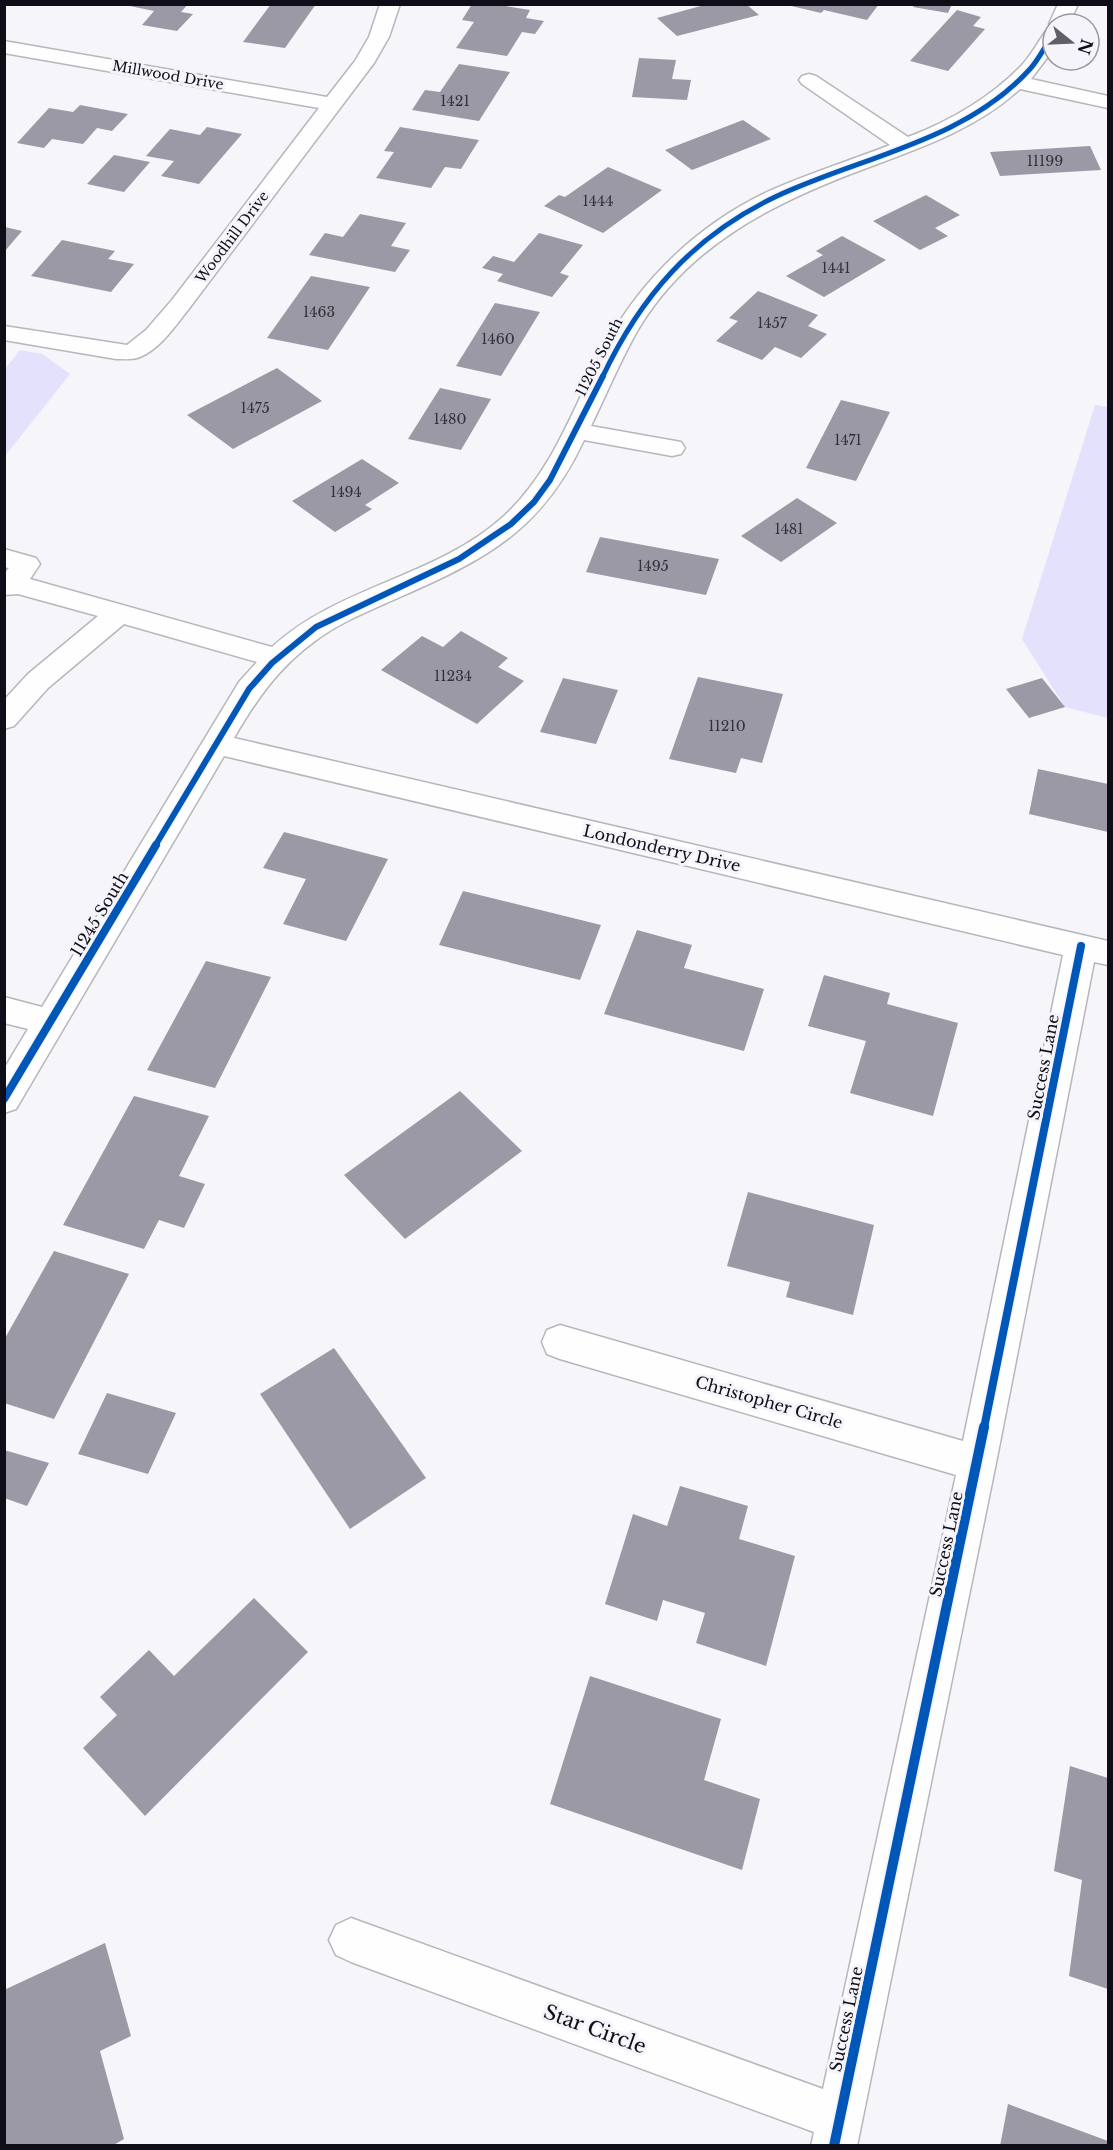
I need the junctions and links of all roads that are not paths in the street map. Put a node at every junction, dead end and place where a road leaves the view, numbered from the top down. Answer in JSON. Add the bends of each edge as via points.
{"nodes":[{"id":1,"x":390,"y":4,"type":"edge"},
{"id":2,"x":4,"y":47,"type":"edge"},
{"id":3,"x":1041,"y":54,"type":"edge"},
{"id":4,"x":809,"y":80,"type":"dead end"},
{"id":5,"x":1018,"y":82,"type":"junction"},
{"id":6,"x":1108,"y":102,"type":"edge"},
{"id":7,"x":332,"y":104,"type":"junction"},
{"id":8,"x":906,"y":146,"type":"junction"},
{"id":9,"x":4,"y":333,"type":"edge"},
{"id":10,"x":576,"y":431,"type":"junction"},
{"id":11,"x":672,"y":448,"type":"dead end"},
{"id":12,"x":7,"y":578,"type":"edge"},
{"id":13,"x":119,"y":613,"type":"junction"},
{"id":14,"x":275,"y":658,"type":"junction"},
{"id":15,"x":4,"y":719,"type":"edge"},
{"id":16,"x":216,"y":744,"type":"junction"},
{"id":17,"x":1095,"y":949,"type":"edge"},
{"id":18,"x":4,"y":1010,"type":"edge"},
{"id":19,"x":50,"y":1022,"type":"junction"},
{"id":20,"x":4,"y":1099,"type":"edge"},
{"id":21,"x":560,"y":1342,"type":"dead end"},
{"id":22,"x":977,"y":1463,"type":"junction"},
{"id":23,"x":351,"y":1940,"type":"dead end"},
{"id":24,"x":837,"y":2132,"type":"edge"}],
"edges":[{"from":1,"to":7,"type":"street","name":"Woodhill Drive","via":[[379,37],[364,63]]},
{"from":2,"to":7,"type":"street","name":"Millwood Drive"},
{"from":3,"to":5,"type":"street","name":"11205 South"},
{"from":4,"to":8,"type":"street"},
{"from":5,"to":6,"type":"street"},
{"from":5,"to":8,"type":"street","name":"11205 South","via":[[957,123]]},
{"from":7,"to":9,"type":"street","name":"Woodhill Drive","via":[[180,305],[133,352]]},
{"from":8,"to":10,"type":"street","name":"11205 South","via":[[777,196],[729,222],[688,253],[654,288],[627,328]]},
{"from":10,"to":11,"type":"street"},
{"from":10,"to":14,"type":"street","name":"11205 South","via":[[552,479],[534,502],[483,546],[315,628]]},
{"from":12,"to":13,"type":"street"},
{"from":13,"to":14,"type":"street"},
{"from":13,"to":15,"type":"street","via":[[67,654]]},
{"from":14,"to":16,"type":"street","name":"11205 South","via":[[249,689]]},
{"from":16,"to":17,"type":"street","name":"Londonderry Drive"},
{"from":16,"to":19,"type":"street","name":"11245 South"},
{"from":17,"to":22,"type":"street","name":"Success Lane"},
{"from":18,"to":19,"type":"street"},
{"from":19,"to":20,"type":"street","name":"11245 South"},
{"from":21,"to":22,"type":"street","name":"Christopher Circle"},
{"from":22,"to":24,"type":"street","name":"Success Lane"},
{"from":23,"to":24,"type":"street","name":"Star Circle"}]}
